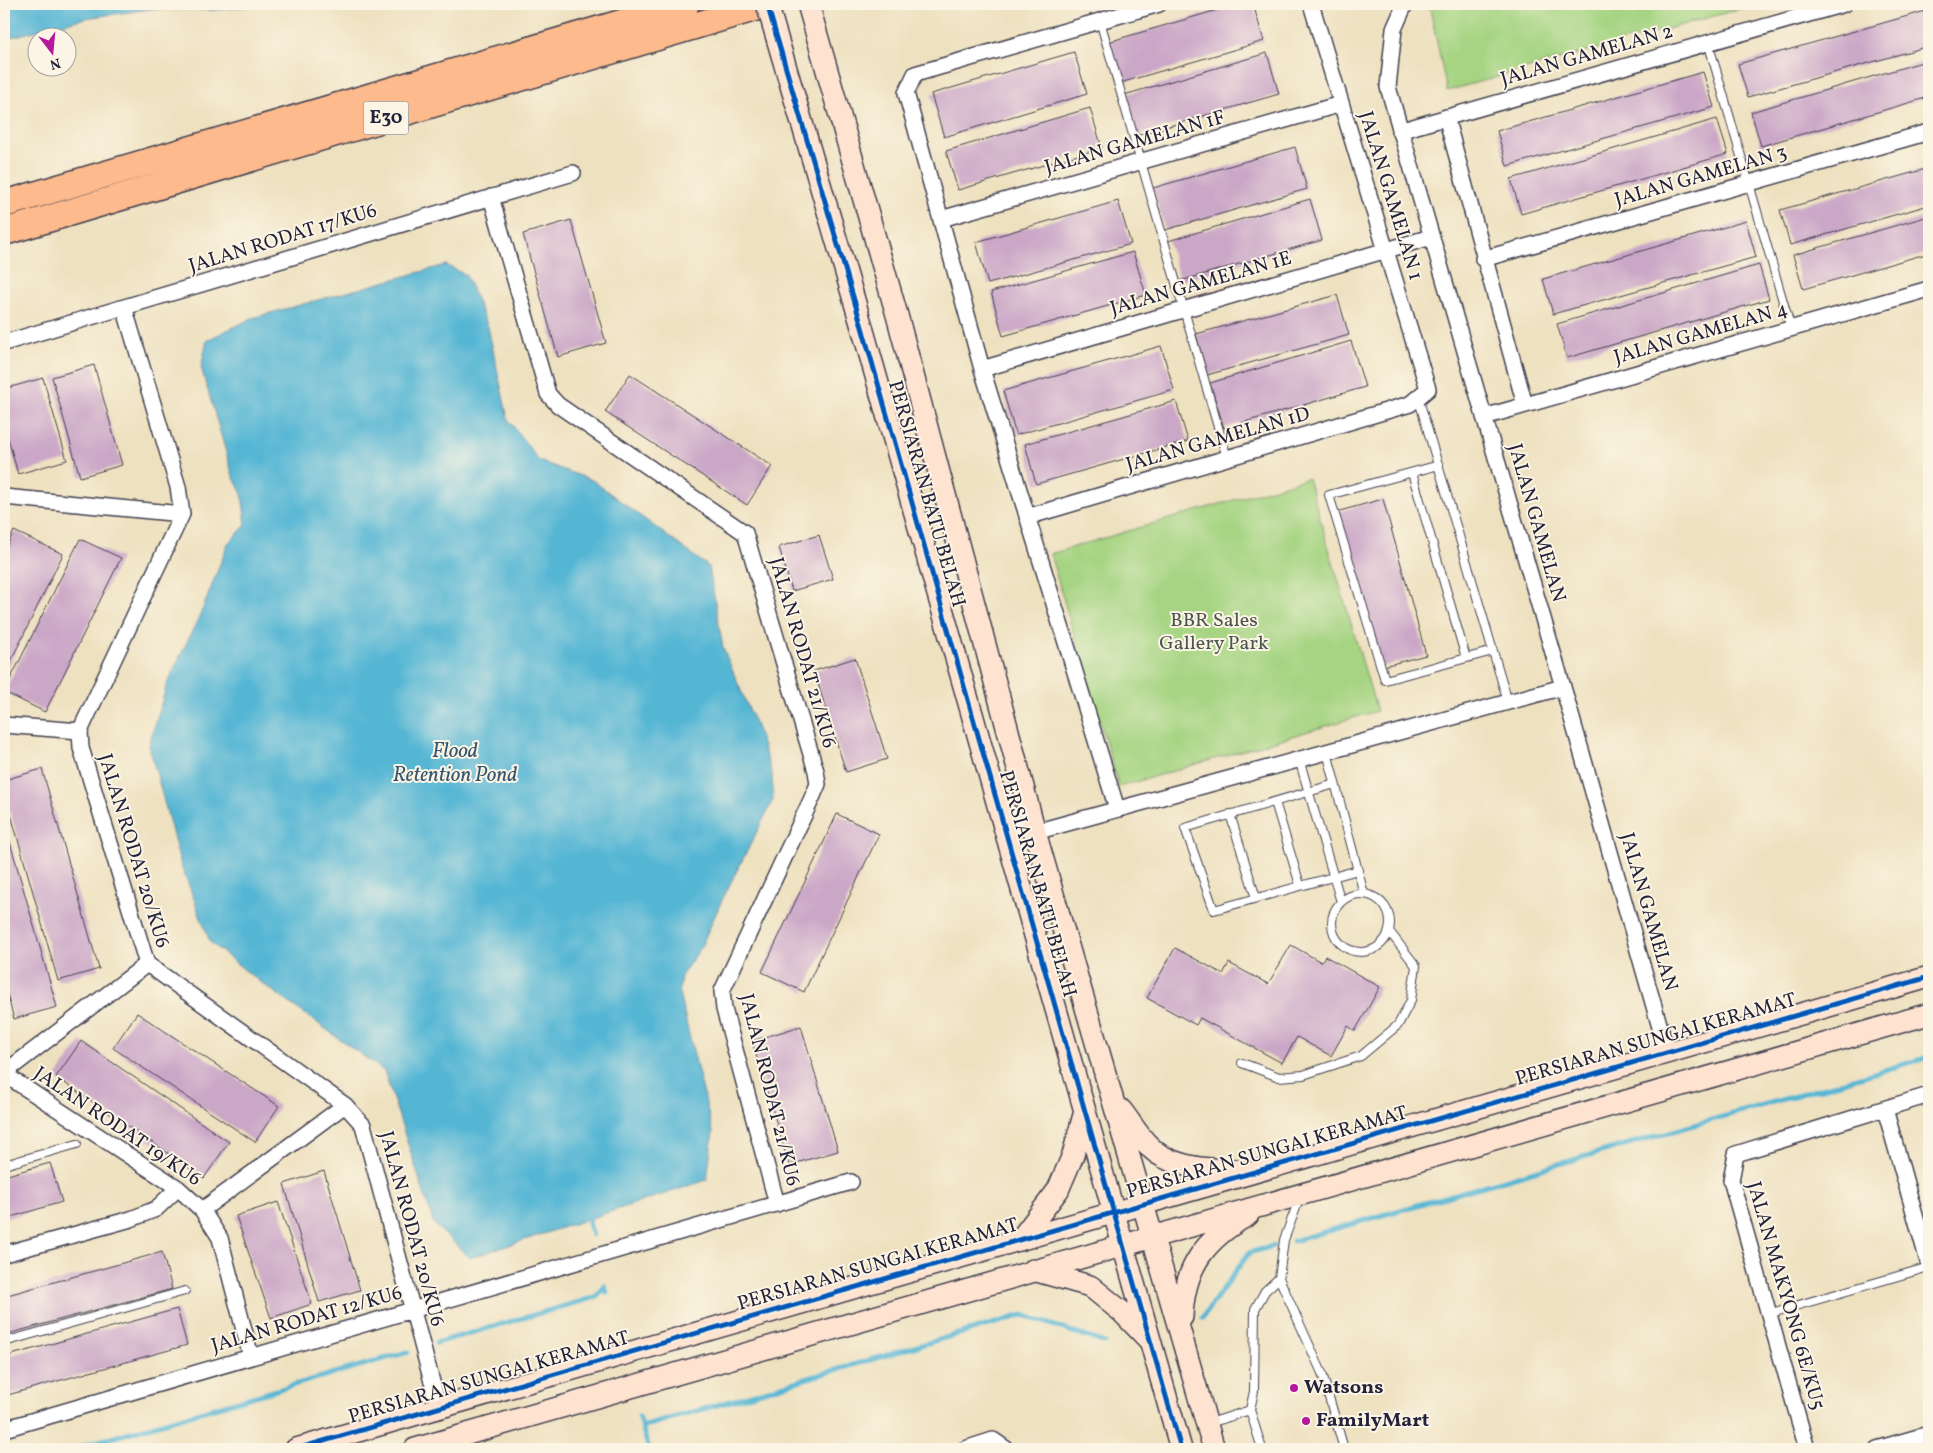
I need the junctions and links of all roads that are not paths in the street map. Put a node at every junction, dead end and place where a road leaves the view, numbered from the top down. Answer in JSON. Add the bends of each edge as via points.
{"nodes":[{"id":1,"x":686,"y":4,"type":"edge"},
{"id":2,"x":767,"y":4,"type":"edge"},
{"id":3,"x":808,"y":4,"type":"edge"},
{"id":4,"x":1159,"y":4,"type":"edge"},
{"id":5,"x":1311,"y":4,"type":"edge"},
{"id":6,"x":1405,"y":4,"type":"edge"},
{"id":7,"x":1844,"y":4,"type":"edge"},
{"id":8,"x":1100,"y":21,"type":"junction"},
{"id":9,"x":1708,"y":42,"type":"junction"},
{"id":10,"x":1341,"y":104,"type":"junction"},
{"id":11,"x":1446,"y":117,"type":"junction"},
{"id":12,"x":1400,"y":130,"type":"junction"},
{"id":13,"x":1929,"y":132,"type":"edge"},
{"id":14,"x":1141,"y":162,"type":"junction"},
{"id":15,"x":573,"y":173,"type":"dead end"},
{"id":16,"x":1749,"y":184,"type":"junction"},
{"id":17,"x":491,"y":197,"type":"junction"},
{"id":18,"x":4,"y":204,"type":"edge"},
{"id":19,"x":941,"y":219,"type":"junction"},
{"id":20,"x":4,"y":232,"type":"edge"},
{"id":21,"x":1431,"y":237,"type":"junction"},
{"id":22,"x":1386,"y":250,"type":"junction"},
{"id":23,"x":1484,"y":259,"type":"junction"},
{"id":24,"x":1929,"y":289,"type":"edge"},
{"id":25,"x":124,"y":308,"type":"junction"},
{"id":26,"x":1184,"y":310,"type":"junction"},
{"id":27,"x":1791,"y":329,"type":"junction"},
{"id":28,"x":4,"y":343,"type":"edge"},
{"id":29,"x":982,"y":369,"type":"junction"},
{"id":30,"x":1418,"y":397,"type":"junction"},
{"id":31,"x":1525,"y":405,"type":"junction"},
{"id":32,"x":1484,"y":417,"type":"junction"},
{"id":33,"x":1227,"y":458,"type":"junction"},
{"id":34,"x":1439,"y":465,"type":"junction"},
{"id":35,"x":1412,"y":472,"type":"junction"},
{"id":36,"x":4,"y":496,"type":"edge"},
{"id":37,"x":182,"y":514,"type":"junction"},
{"id":38,"x":1027,"y":516,"type":"junction"},
{"id":39,"x":1493,"y":650,"type":"junction"},
{"id":40,"x":1466,"y":658,"type":"junction"},
{"id":41,"x":1563,"y":686,"type":"junction"},
{"id":42,"x":1508,"y":702,"type":"junction"},
{"id":43,"x":4,"y":725,"type":"edge"},
{"id":44,"x":80,"y":731,"type":"junction"},
{"id":45,"x":1327,"y":752,"type":"junction"},
{"id":46,"x":1299,"y":759,"type":"junction"},
{"id":47,"x":991,"y":779,"type":"junction"},
{"id":48,"x":1336,"y":784,"type":"junction"},
{"id":49,"x":1308,"y":792,"type":"junction"},
{"id":50,"x":1275,"y":802,"type":"junction"},
{"id":51,"x":1117,"y":809,"type":"junction"},
{"id":52,"x":1230,"y":814,"type":"junction"},
{"id":53,"x":1035,"y":832,"type":"junction"},
{"id":54,"x":1358,"y":870,"type":"junction"},
{"id":55,"x":1334,"y":875,"type":"junction"},
{"id":56,"x":1300,"y":885,"type":"junction"},
{"id":57,"x":1364,"y":894,"type":"junction"},
{"id":58,"x":1256,"y":898,"type":"junction"},
{"id":59,"x":1341,"y":902,"type":"junction"},
{"id":60,"x":1389,"y":931,"type":"junction"},
{"id":61,"x":147,"y":964,"type":"junction"},
{"id":62,"x":1929,"y":977,"type":"edge"},
{"id":63,"x":1929,"y":1014,"type":"edge"},
{"id":64,"x":1667,"y":1052,"type":"junction"},
{"id":65,"x":1242,"y":1063,"type":"dead end"},
{"id":66,"x":4,"y":1073,"type":"edge"},
{"id":67,"x":1929,"y":1095,"type":"edge"},
{"id":68,"x":1112,"y":1098,"type":"junction"},
{"id":69,"x":345,"y":1104,"type":"junction"},
{"id":70,"x":1885,"y":1109,"type":"junction"},
{"id":71,"x":1085,"y":1111,"type":"junction"},
{"id":72,"x":78,"y":1144,"type":"dead end"},
{"id":73,"x":4,"y":1165,"type":"edge"},
{"id":74,"x":1258,"y":1171,"type":"junction"},
{"id":75,"x":851,"y":1182,"type":"dead end"},
{"id":76,"x":178,"y":1188,"type":"junction"},
{"id":77,"x":1301,"y":1193,"type":"junction"},
{"id":78,"x":1270,"y":1202,"type":"junction"},
{"id":79,"x":777,"y":1204,"type":"junction"},
{"id":80,"x":1143,"y":1204,"type":"junction"},
{"id":81,"x":202,"y":1210,"type":"junction"},
{"id":82,"x":1114,"y":1212,"type":"junction"},
{"id":83,"x":1152,"y":1236,"type":"junction"},
{"id":84,"x":1020,"y":1240,"type":"junction"},
{"id":85,"x":1123,"y":1244,"type":"junction"},
{"id":86,"x":4,"y":1254,"type":"edge"},
{"id":87,"x":1929,"y":1266,"type":"edge"},
{"id":88,"x":1033,"y":1270,"type":"junction"},
{"id":89,"x":1279,"y":1278,"type":"junction"},
{"id":90,"x":185,"y":1291,"type":"dead end"},
{"id":91,"x":412,"y":1311,"type":"junction"},
{"id":92,"x":1768,"y":1314,"type":"junction"},
{"id":93,"x":1181,"y":1333,"type":"junction"},
{"id":94,"x":4,"y":1342,"type":"edge"},
{"id":95,"x":1151,"y":1342,"type":"junction"},
{"id":96,"x":250,"y":1357,"type":"junction"},
{"id":97,"x":439,"y":1408,"type":"junction"},
{"id":98,"x":1250,"y":1410,"type":"junction"},
{"id":99,"x":1207,"y":1424,"type":"junction"},
{"id":100,"x":4,"y":1429,"type":"edge"},
{"id":101,"x":1929,"y":1434,"type":"edge"},
{"id":102,"x":296,"y":1449,"type":"edge"},
{"id":103,"x":416,"y":1449,"type":"edge"},
{"id":104,"x":965,"y":1449,"type":"edge"},
{"id":105,"x":1006,"y":1449,"type":"edge"},
{"id":106,"x":1181,"y":1449,"type":"edge"},
{"id":107,"x":1214,"y":1449,"type":"edge"},
{"id":108,"x":1262,"y":1449,"type":"edge"},
{"id":109,"x":1344,"y":1449,"type":"edge"},
{"id":110,"x":1806,"y":1449,"type":"edge"},
{"id":111,"x":1877,"y":1449,"type":"edge"}],
"edges":[{"from":1,"to":18,"type":"highway","number":"E30"},
{"from":2,"to":20,"type":"highway","number":"E30"},
{"from":2,"to":47,"type":"street","name":"PERSIARAN BATU BELAH","bridge":true},
{"from":3,"to":53,"type":"street","name":"PERSIARAN BATU BELAH","via":[[897,315]]},
{"from":4,"to":8,"type":"street"},
{"from":5,"to":10,"type":"street","name":"JALAN GAMELAN 1"},
{"from":6,"to":12,"type":"street","name":"JALAN GAMELAN","via":[[1394,29],[1388,87]]},
{"from":7,"to":9,"type":"street","name":"JALAN GAMELAN 2"},
{"from":8,"to":14,"type":"lane"},
{"from":8,"to":19,"type":"street","via":[[915,74],[906,93]]},
{"from":9,"to":11,"type":"street","name":"JALAN GAMELAN 2"},
{"from":9,"to":16,"type":"lane"},
{"from":10,"to":14,"type":"street","name":"JALAN GAMELAN 1F"},
{"from":10,"to":22,"type":"street","name":"JALAN GAMELAN 1"},
{"from":11,"to":12,"type":"street","name":"JALAN GAMELAN 2"},
{"from":11,"to":23,"type":"street"},
{"from":12,"to":21,"type":"street","name":"JALAN GAMELAN"},
{"from":13,"to":16,"type":"street","name":"JALAN GAMELAN 3"},
{"from":14,"to":19,"type":"street","name":"JALAN GAMELAN 1F"},
{"from":14,"to":26,"type":"lane"},
{"from":15,"to":17,"type":"street","name":"JALAN RODAT 17/KU6"},
{"from":16,"to":23,"type":"street","name":"JALAN GAMELAN 3"},
{"from":16,"to":27,"type":"lane"},
{"from":17,"to":25,"type":"street","name":"JALAN RODAT 17/KU6"},
{"from":17,"to":79,"type":"street","name":"JALAN RODAT 21/KU6","via":[[548,394],[558,405],[745,533],[816,771],[818,784],[722,991],[724,1009]]},
{"from":19,"to":29,"type":"street"},
{"from":21,"to":22,"type":"street","name":"JALAN GAMELAN 1E"},
{"from":21,"to":32,"type":"street","name":"JALAN GAMELAN"},
{"from":22,"to":26,"type":"street","name":"JALAN GAMELAN 1E"},
{"from":22,"to":30,"type":"street","name":"JALAN GAMELAN 1","via":[[1428,389]]},
{"from":23,"to":31,"type":"street"},
{"from":24,"to":27,"type":"street","name":"JALAN GAMELAN 4"},
{"from":25,"to":28,"type":"street","name":"JALAN RODAT 17/KU6"},
{"from":25,"to":37,"type":"street","via":[[178,487]]},
{"from":26,"to":29,"type":"street","name":"JALAN GAMELAN 1E"},
{"from":26,"to":33,"type":"lane"},
{"from":27,"to":31,"type":"street","name":"JALAN GAMELAN 4"},
{"from":29,"to":38,"type":"street"},
{"from":30,"to":33,"type":"street","name":"JALAN GAMELAN 1D","via":[[1410,404]]},
{"from":30,"to":34,"type":"lane"},
{"from":31,"to":32,"type":"street","name":"JALAN GAMELAN 4"},
{"from":32,"to":41,"type":"street","name":"JALAN GAMELAN"},
{"from":33,"to":38,"type":"street","name":"JALAN GAMELAN 1D"},
{"from":34,"to":35,"type":"lane"},
{"from":34,"to":39,"type":"lane"},
{"from":35,"to":40,"type":"lane"},
{"from":35,"to":40,"type":"lane","via":[[1329,495],[1385,680]]},
{"from":36,"to":37,"type":"street"},
{"from":37,"to":44,"type":"street","name":"JALAN RODAT 20/KU6"},
{"from":38,"to":51,"type":"street"},
{"from":39,"to":40,"type":"lane"},
{"from":39,"to":42,"type":"lane"},
{"from":41,"to":42,"type":"street"},
{"from":41,"to":64,"type":"street","name":"JALAN GAMELAN"},
{"from":42,"to":45,"type":"street"},
{"from":43,"to":44,"type":"street"},
{"from":44,"to":61,"type":"street","name":"JALAN RODAT 20/KU6","via":[[80,748]]},
{"from":45,"to":46,"type":"street"},
{"from":45,"to":48,"type":"lane"},
{"from":46,"to":49,"type":"lane"},
{"from":46,"to":51,"type":"street"},
{"from":47,"to":53,"type":"street","via":[[1014,823]]},
{"from":47,"to":71,"type":"street","name":"PERSIARAN BATU BELAH"},
{"from":48,"to":49,"type":"lane"},
{"from":48,"to":54,"type":"lane"},
{"from":49,"to":50,"type":"lane"},
{"from":49,"to":55,"type":"lane"},
{"from":50,"to":52,"type":"lane"},
{"from":50,"to":56,"type":"lane"},
{"from":51,"to":53,"type":"street"},
{"from":52,"to":58,"type":"lane"},
{"from":52,"to":58,"type":"lane","via":[[1185,828],[1214,910]]},
{"from":53,"to":68,"type":"street","name":"PERSIARAN BATU BELAH"},
{"from":54,"to":55,"type":"lane"},
{"from":54,"to":57,"type":"lane"},
{"from":55,"to":56,"type":"lane"},
{"from":55,"to":59,"type":"lane"},
{"from":56,"to":58,"type":"lane"},
{"from":57,"to":59,"type":"lane"},
{"from":57,"to":60,"type":"lane","via":[[1374,897],[1388,911]]},
{"from":59,"to":60,"type":"lane","via":[[1335,910],[1332,929],[1342,945],[1360,952],[1370,951],[1385,940]]},
{"from":60,"to":65,"type":"lane","via":[[1416,966],[1411,1000],[1398,1025],[1361,1056],[1303,1075],[1279,1077]]},
{"from":61,"to":66,"type":"street"},
{"from":61,"to":69,"type":"street","name":"JALAN RODAT 20/KU6"},
{"from":62,"to":64,"type":"street","name":"PERSIARAN SUNGAI KERAMAT"},
{"from":63,"to":77,"type":"street"},
{"from":64,"to":74,"type":"street","name":"PERSIARAN SUNGAI KERAMAT"},
{"from":66,"to":76,"type":"street","name":"JALAN RODAT 19/KU6"},
{"from":67,"to":70,"type":"street"},
{"from":68,"to":74,"type":"street","via":[[1148,1146],[1172,1160],[1199,1170]]},
{"from":68,"to":80,"type":"street","name":"PERSIARAN BATU BELAH"},
{"from":69,"to":81,"type":"street"},
{"from":69,"to":91,"type":"street","name":"JALAN RODAT 20/KU6","via":[[363,1125]]},
{"from":70,"to":87,"type":"street"},
{"from":70,"to":92,"type":"street","name":"JALAN MAKYONG 6E/KU5","via":[[1736,1154],[1730,1180]]},
{"from":71,"to":82,"type":"street","name":"PERSIARAN BATU BELAH"},
{"from":71,"to":84,"type":"street","via":[[1073,1155],[1058,1190]]},
{"from":72,"to":73,"type":"lane"},
{"from":74,"to":80,"type":"street","name":"PERSIARAN SUNGAI KERAMAT"},
{"from":75,"to":79,"type":"street","name":"JALAN RODAT 12/KU6"},
{"from":76,"to":81,"type":"street","name":"JALAN RODAT 19/KU6"},
{"from":76,"to":86,"type":"street","via":[[156,1209],[131,1219]]},
{"from":77,"to":78,"type":"street"},
{"from":77,"to":89,"type":"lane","via":[[1284,1240]]},
{"from":78,"to":83,"type":"street"},
{"from":78,"to":93,"type":"street","via":[[1230,1225],[1200,1253],[1183,1292]]},
{"from":79,"to":91,"type":"street","name":"JALAN RODAT 12/KU6"},
{"from":80,"to":82,"type":"street","name":"PERSIARAN SUNGAI KERAMAT"},
{"from":80,"to":83,"type":"street","name":"PERSIARAN BATU BELAH"},
{"from":81,"to":96,"type":"street","name":"JALAN RODAT 19/KU6","via":[[220,1238]]},
{"from":82,"to":84,"type":"street","name":"PERSIARAN SUNGAI KERAMAT"},
{"from":82,"to":85,"type":"street","name":"PERSIARAN BATU BELAH"},
{"from":83,"to":85,"type":"street"},
{"from":83,"to":93,"type":"street","name":"PERSIARAN BATU BELAH"},
{"from":84,"to":97,"type":"street","name":"PERSIARAN SUNGAI KERAMAT"},
{"from":85,"to":88,"type":"street"},
{"from":85,"to":95,"type":"street","name":"PERSIARAN BATU BELAH"},
{"from":87,"to":92,"type":"lane"},
{"from":88,"to":95,"type":"street","via":[[1090,1286]]},
{"from":88,"to":103,"type":"street"},
{"from":89,"to":98,"type":"lane","via":[[1265,1291],[1255,1309],[1254,1391]]},
{"from":89,"to":109,"type":"lane","via":[[1322,1373]]},
{"from":90,"to":94,"type":"lane"},
{"from":91,"to":96,"type":"street","name":"JALAN RODAT 12/KU6"},
{"from":91,"to":97,"type":"street","name":"JALAN RODAT 20/KU6"},
{"from":92,"to":110,"type":"street","name":"JALAN MAKYONG 6E/KU5"},
{"from":93,"to":99,"type":"street","name":"PERSIARAN BATU BELAH"},
{"from":95,"to":106,"type":"street","name":"PERSIARAN BATU BELAH"},
{"from":96,"to":100,"type":"street","name":"JALAN RODAT 12/KU6"},
{"from":97,"to":102,"type":"street","name":"PERSIARAN SUNGAI KERAMAT"},
{"from":98,"to":99,"type":"lane"},
{"from":98,"to":108,"type":"lane"},
{"from":99,"to":107,"type":"street","name":"PERSIARAN BATU BELAH"},
{"from":101,"to":111,"type":"street"},
{"from":104,"to":105,"type":"street","via":[[993,1440]]}]}
